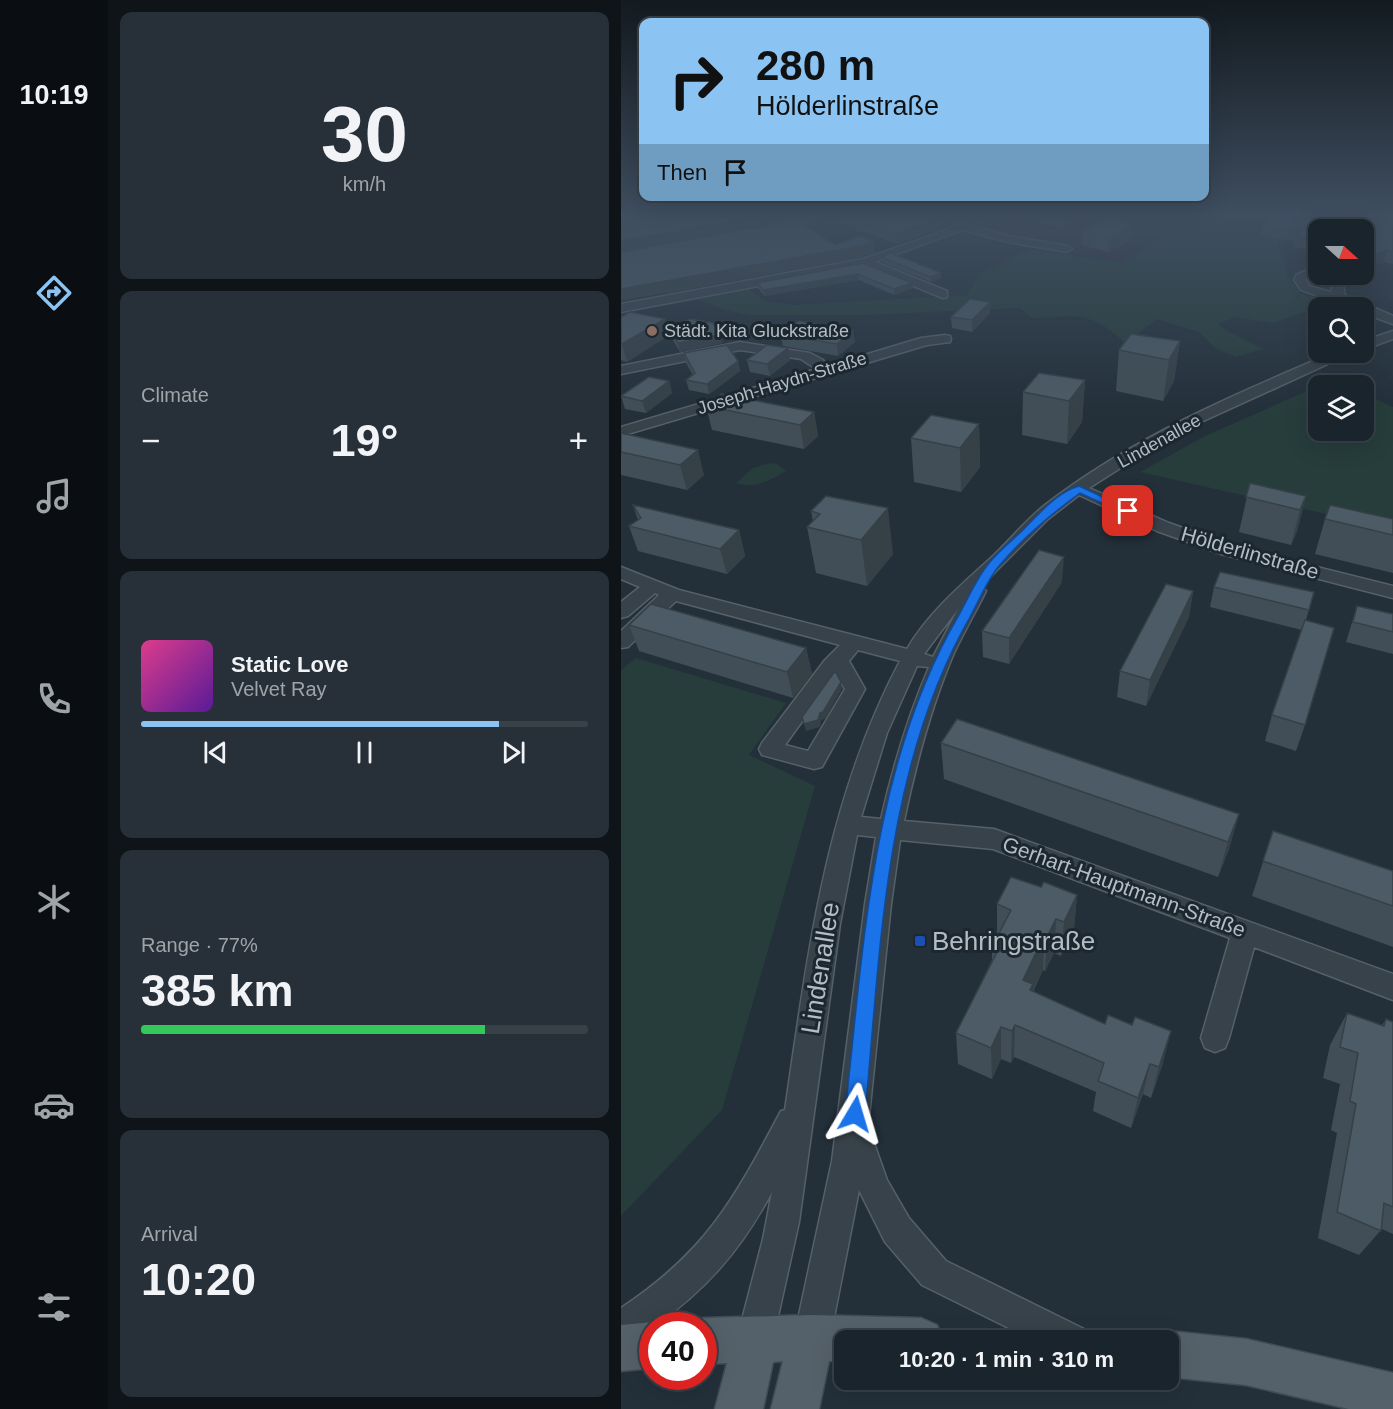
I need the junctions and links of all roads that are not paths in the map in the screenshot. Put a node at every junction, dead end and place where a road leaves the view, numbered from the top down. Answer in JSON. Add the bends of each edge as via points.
{"nodes":[{"id":1,"x":755,"y":283,"type":"edge"},
{"id":2,"x":916,"y":283,"type":"edge"},
{"id":3,"x":1302,"y":283,"type":"edge"},
{"id":4,"x":943,"y":294,"type":"dead end"},
{"id":5,"x":1337,"y":297,"type":"edge"},
{"id":6,"x":621,"y":308,"type":"edge"},
{"id":7,"x":1374,"y":312,"type":"edge"},
{"id":8,"x":1393,"y":320,"type":"edge"},
{"id":9,"x":1393,"y":335,"type":"edge"},
{"id":10,"x":945,"y":339,"type":"dead end"},
{"id":11,"x":1374,"y":342,"type":"edge"},
{"id":12,"x":1321,"y":363,"type":"edge"},
{"id":13,"x":621,"y":370,"type":"edge"},
{"id":14,"x":824,"y":370,"type":"junction"},
{"id":15,"x":754,"y":392,"type":"junction"},
{"id":16,"x":769,"y":405,"type":"edge"},
{"id":17,"x":621,"y":432,"type":"edge"},
{"id":18,"x":1079,"y":489,"type":"junction"},
{"id":19,"x":993,"y":565,"type":"junction"},
{"id":20,"x":621,"y":572,"type":"edge"},
{"id":21,"x":651,"y":587,"type":"junction"},
{"id":22,"x":1393,"y":592,"type":"edge"},
{"id":23,"x":672,"y":594,"type":"junction"},
{"id":24,"x":621,"y":612,"type":"edge"},
{"id":25,"x":621,"y":642,"type":"edge"},
{"id":26,"x":853,"y":642,"type":"junction"},
{"id":27,"x":911,"y":657,"type":"junction"},
{"id":28,"x":839,"y":660,"type":"junction"},
{"id":29,"x":940,"y":665,"type":"junction"},
{"id":30,"x":846,"y":825,"type":"junction"},
{"id":31,"x":889,"y":828,"type":"junction"},
{"id":32,"x":1245,"y":931,"type":"junction"},
{"id":33,"x":1393,"y":987,"type":"edge"},
{"id":34,"x":1215,"y":1038,"type":"dead end"},
{"id":35,"x":798,"y":1110,"type":"junction"},
{"id":36,"x":853,"y":1128,"type":"junction"},
{"id":37,"x":621,"y":1328,"type":"edge"},
{"id":38,"x":1050,"y":1330,"type":"edge"},
{"id":39,"x":812,"y":1338,"type":"junction"},
{"id":40,"x":755,"y":1339,"type":"junction"},
{"id":41,"x":834,"y":1339,"type":"edge"},
{"id":42,"x":717,"y":1340,"type":"edge"},
{"id":43,"x":639,"y":1346,"type":"edge"},
{"id":44,"x":621,"y":1348,"type":"edge"},
{"id":45,"x":1179,"y":1355,"type":"edge"},
{"id":46,"x":1393,"y":1396,"type":"edge"},
{"id":47,"x":739,"y":1409,"type":"edge"},
{"id":48,"x":795,"y":1409,"type":"edge"}],
"edges":[{"from":1,"to":6,"type":"street"},
{"from":2,"to":4,"type":"street"},
{"from":3,"to":5,"type":"street","via":[[1305,288]]},
{"from":7,"to":8,"type":"street"},
{"from":9,"to":11,"type":"street"},
{"from":10,"to":14,"type":"street","name":"Joseph-Haydn-Straße"},
{"from":12,"to":18,"type":"street","name":"Lindenallee","via":[[1171,432]]},
{"from":13,"to":14,"type":"street","via":[[751,346],[811,358]]},
{"from":14,"to":15,"type":"street","name":"Joseph-Haydn-Straße"},
{"from":15,"to":16,"type":"street"},
{"from":15,"to":17,"type":"street","name":"Joseph-Haydn-Straße"},
{"from":18,"to":19,"type":"street","name":"Lindenallee","via":[[1042,516]]},
{"from":18,"to":22,"type":"street","name":"Hölderlinstraße","via":[[1163,527],[1227,550]]},
{"from":19,"to":27,"type":"street","name":"Lindenallee","via":[[973,581]]},
{"from":19,"to":29,"type":"street","name":"Lindenallee"},
{"from":20,"to":21,"type":"street"},
{"from":21,"to":23,"type":"street"},
{"from":21,"to":24,"type":"street"},
{"from":23,"to":25,"type":"street"},
{"from":23,"to":26,"type":"street"},
{"from":26,"to":27,"type":"street"},
{"from":26,"to":28,"type":"street"},
{"from":27,"to":29,"type":"street"},
{"from":27,"to":30,"type":"street","name":"Lindenallee","via":[[880,720]]},
{"from":28,"to":28,"type":"street","via":[[832,665],[770,749],[814,761],[855,689]]},
{"from":29,"to":31,"type":"street","name":"Lindenallee","via":[[906,753]]},
{"from":30,"to":31,"type":"street","name":"Gerhart-Hauptmann-Straße"},
{"from":30,"to":35,"type":"street","name":"Lindenallee"},
{"from":31,"to":32,"type":"street","name":"Gerhart-Hauptmann-Straße","via":[[994,839]]},
{"from":31,"to":36,"type":"street","name":"Lindenallee"},
{"from":32,"to":33,"type":"street","name":"Gerhart-Hauptmann-Straße"},
{"from":32,"to":34,"type":"street"},
{"from":35,"to":37,"type":"street","via":[[737,1221],[708,1260],[649,1311]]},
{"from":35,"to":40,"type":"street","name":"Lindenallee","via":[[786,1207]]},
{"from":36,"to":38,"type":"street","via":[[874,1188],[897,1230],[934,1273]]},
{"from":36,"to":39,"type":"street","name":"Lindenallee"},
{"from":39,"to":40,"type":"main road"},
{"from":39,"to":41,"type":"main road"},
{"from":39,"to":48,"type":"main road","name":"Lindenallee"},
{"from":40,"to":42,"type":"main road"},
{"from":40,"to":47,"type":"main road","name":"Lindenallee"},
{"from":43,"to":44,"type":"main road"},
{"from":45,"to":46,"type":"main road","via":[[1246,1362]]}]}
